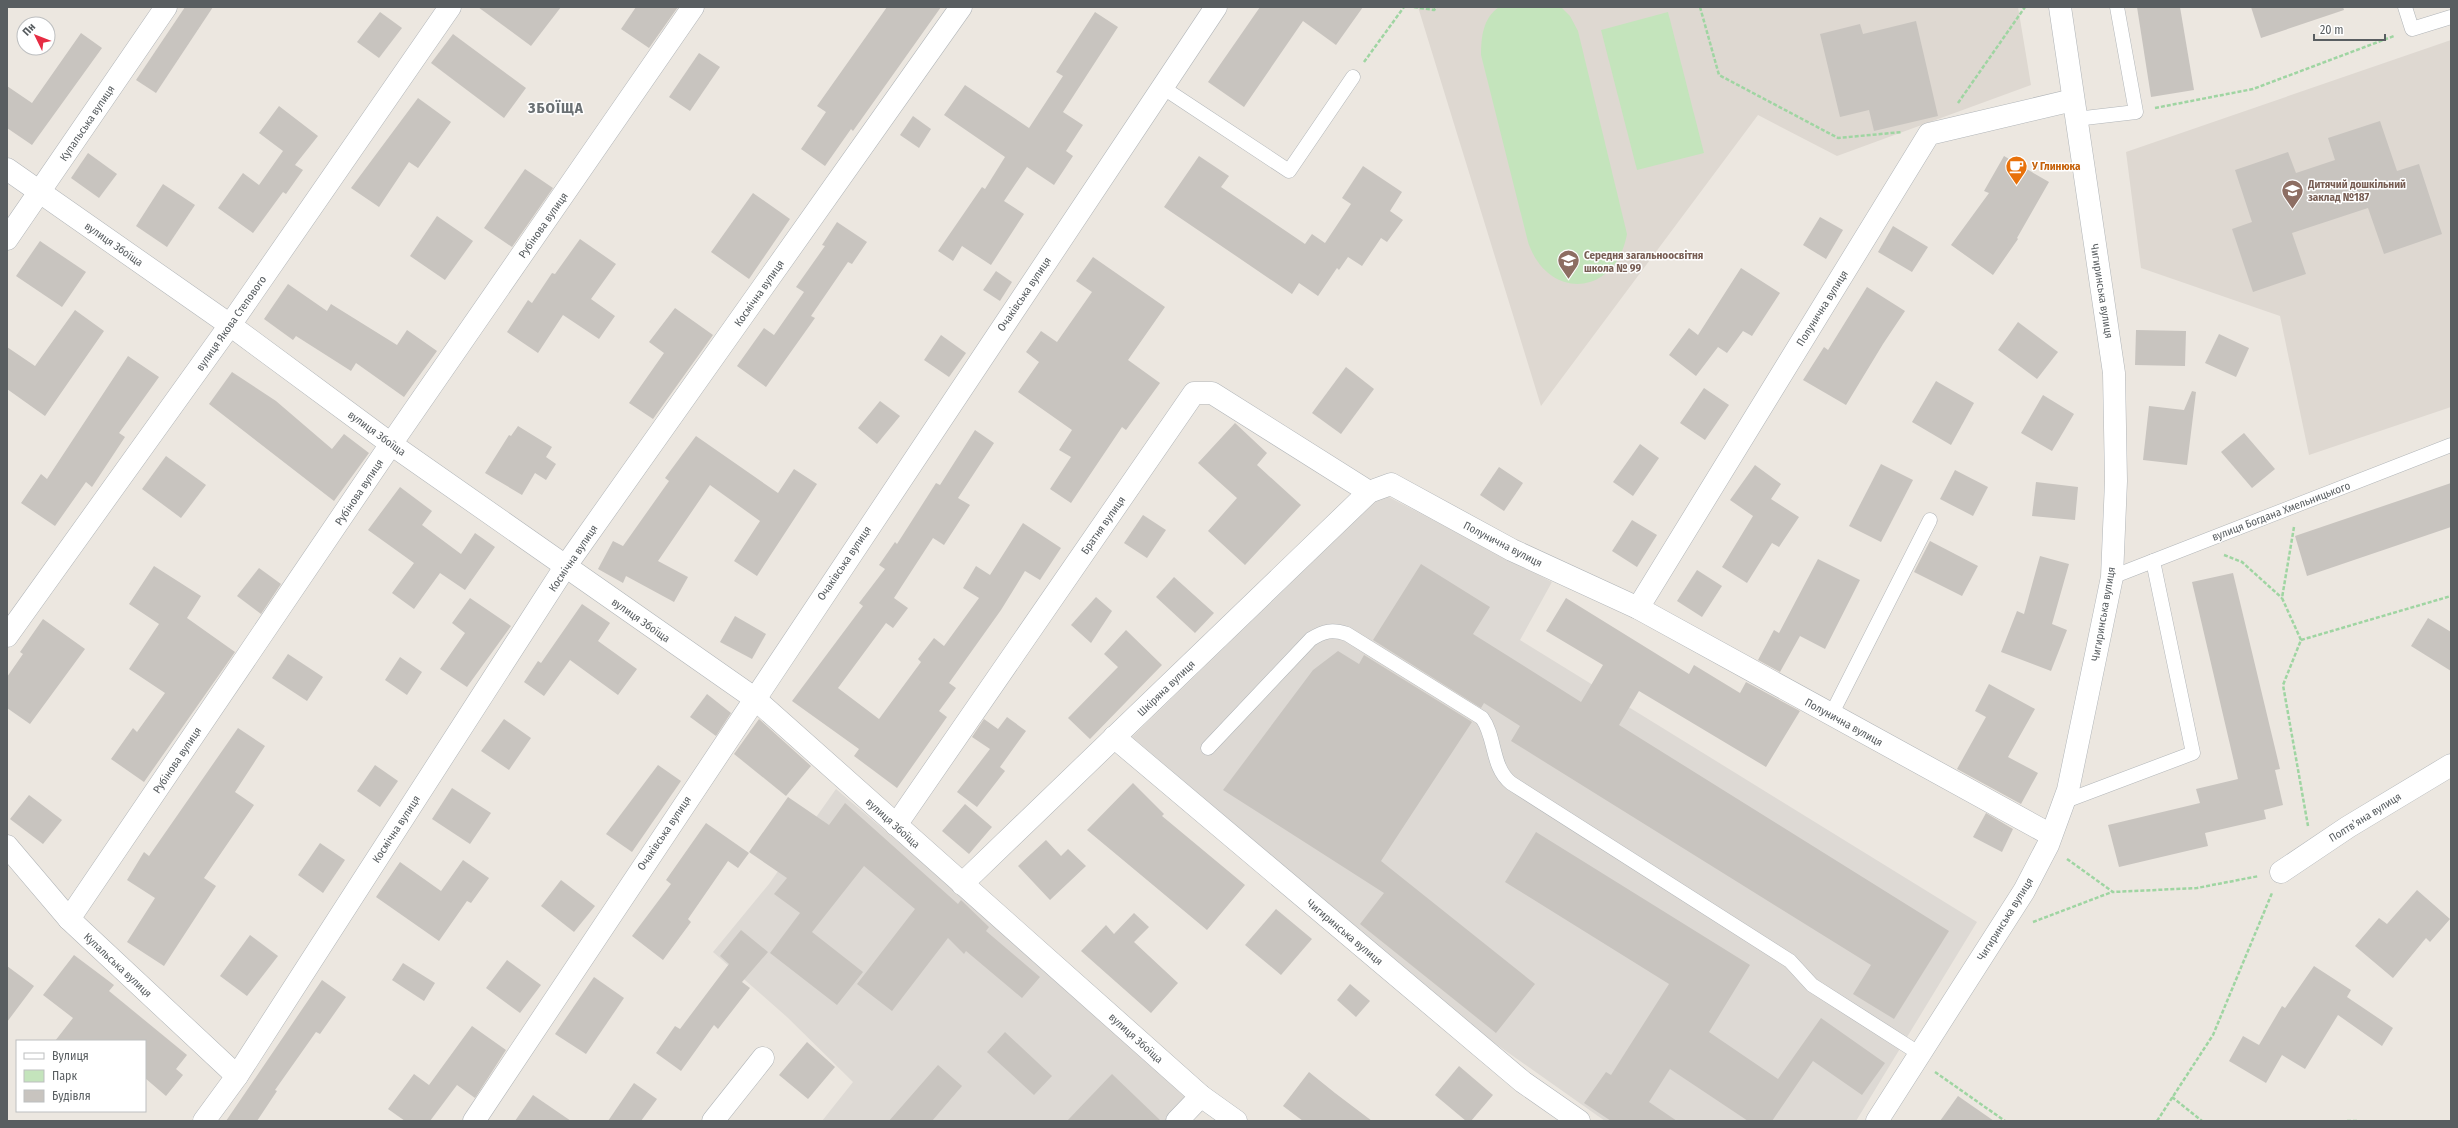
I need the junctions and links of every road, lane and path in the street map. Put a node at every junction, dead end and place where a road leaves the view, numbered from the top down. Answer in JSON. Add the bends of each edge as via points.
{"nodes":[{"id":1,"x":166,"y":7,"type":"edge"},
{"id":2,"x":450,"y":7,"type":"edge"},
{"id":3,"x":693,"y":7,"type":"edge"},
{"id":4,"x":961,"y":7,"type":"edge"},
{"id":5,"x":1216,"y":7,"type":"edge"},
{"id":6,"x":1404,"y":7,"type":"edge"},
{"id":7,"x":1414,"y":7,"type":"edge"},
{"id":8,"x":1437,"y":7,"type":"edge"},
{"id":9,"x":1700,"y":7,"type":"edge"},
{"id":10,"x":2025,"y":7,"type":"edge"},
{"id":11,"x":2060,"y":7,"type":"edge"},
{"id":12,"x":2118,"y":7,"type":"edge"},
{"id":13,"x":2405,"y":7,"type":"edge"},
{"id":14,"x":2451,"y":17,"type":"edge"},
{"id":15,"x":2412,"y":29,"type":"junction"},
{"id":16,"x":1353,"y":77,"type":"joint"},
{"id":17,"x":1162,"y":87,"type":"junction"},
{"id":18,"x":1954,"y":108,"type":"dead end"},
{"id":19,"x":2074,"y":110,"type":"junction"},
{"id":20,"x":2136,"y":112,"type":"junction"},
{"id":21,"x":1906,"y":131,"type":"dead end"},
{"id":22,"x":7,"y":169,"type":"edge"},
{"id":23,"x":40,"y":192,"type":"junction"},
{"id":24,"x":7,"y":239,"type":"edge"},
{"id":25,"x":230,"y":325,"type":"junction"},
{"id":26,"x":391,"y":444,"type":"junction"},
{"id":27,"x":2451,"y":445,"type":"edge"},
{"id":28,"x":1369,"y":492,"type":"junction"},
{"id":29,"x":2298,"y":504,"type":"junction"},
{"id":30,"x":1930,"y":520,"type":"dead end"},
{"id":31,"x":2197,"y":544,"type":"junction"},
{"id":32,"x":2153,"y":561,"type":"junction"},
{"id":33,"x":565,"y":567,"type":"junction"},
{"id":34,"x":2112,"y":577,"type":"junction"},
{"id":35,"x":2451,"y":596,"type":"edge"},
{"id":36,"x":2282,"y":598,"type":"junction"},
{"id":37,"x":1638,"y":608,"type":"junction"},
{"id":38,"x":7,"y":636,"type":"edge"},
{"id":39,"x":2301,"y":640,"type":"junction"},
{"id":40,"x":754,"y":698,"type":"junction"},
{"id":41,"x":1831,"y":715,"type":"junction"},
{"id":42,"x":1114,"y":737,"type":"junction"},
{"id":43,"x":1208,"y":748,"type":"dead end"},
{"id":44,"x":2451,"y":765,"type":"edge"},
{"id":45,"x":2063,"y":802,"type":"junction"},
{"id":46,"x":896,"y":825,"type":"junction"},
{"id":47,"x":2050,"y":840,"type":"junction"},
{"id":48,"x":7,"y":846,"type":"edge"},
{"id":49,"x":2312,"y":850,"type":"junction"},
{"id":50,"x":2281,"y":872,"type":"junction"},
{"id":51,"x":962,"y":884,"type":"junction"},
{"id":52,"x":2113,"y":892,"type":"junction"},
{"id":53,"x":70,"y":919,"type":"junction"},
{"id":54,"x":2032,"y":922,"type":"dead end"},
{"id":55,"x":1918,"y":1056,"type":"junction"},
{"id":56,"x":763,"y":1058,"type":"dead end"},
{"id":57,"x":237,"y":1076,"type":"junction"},
{"id":58,"x":1202,"y":1096,"type":"junction"},
{"id":59,"x":2172,"y":1097,"type":"junction"},
{"id":60,"x":716,"y":1120,"type":"edge"},
{"id":61,"x":204,"y":1121,"type":"edge"},
{"id":62,"x":474,"y":1121,"type":"edge"},
{"id":63,"x":1177,"y":1121,"type":"edge"},
{"id":64,"x":1236,"y":1121,"type":"edge"},
{"id":65,"x":1579,"y":1121,"type":"edge"},
{"id":66,"x":1877,"y":1121,"type":"edge"},
{"id":67,"x":2005,"y":1121,"type":"edge"},
{"id":68,"x":2157,"y":1121,"type":"edge"},
{"id":69,"x":2202,"y":1121,"type":"edge"},
{"id":70,"x":2347,"y":1121,"type":"edge"},
{"id":71,"x":2358,"y":1121,"type":"edge"}],
"edges":[{"from":1,"to":23,"type":"street","name":"Купальська вулиця"},
{"from":2,"to":25,"type":"street","name":"вулиця Якова Степового"},
{"from":3,"to":26,"type":"street","name":"Рубінова вулиця"},
{"from":4,"to":33,"type":"street","name":"Космічна вулиця"},
{"from":5,"to":17,"type":"street","name":"Очаківська вулиця"},
{"from":6,"to":16,"type":"path"},
{"from":7,"to":8,"type":"path","via":[[1434,10]]},
{"from":9,"to":21,"type":"path","via":[[1719,75],[1838,138],[1899,134]]},
{"from":10,"to":18,"type":"path"},
{"from":11,"to":19,"type":"street","name":"Чигиринська вулиця"},
{"from":12,"to":20,"type":"lane"},
{"from":13,"to":15,"type":"lane"},
{"from":14,"to":15,"type":"lane"},
{"from":15,"to":20,"type":"path","via":[[2253,89]]},
{"from":16,"to":17,"type":"lane","via":[[1289,170]]},
{"from":17,"to":40,"type":"street","name":"Очаківська вулиця"},
{"from":19,"to":20,"type":"lane"},
{"from":19,"to":34,"type":"street","name":"Чигиринська вулиця","via":[[2114,373],[2116,481]]},
{"from":19,"to":37,"type":"street","name":"Полунична вулиця","via":[[1929,134]]},
{"from":22,"to":23,"type":"street","name":"вулиця Збоїща"},
{"from":23,"to":24,"type":"street","name":"Купальська вулиця"},
{"from":23,"to":25,"type":"street","name":"вулиця Збоїща"},
{"from":25,"to":26,"type":"street","name":"вулиця Збоїща"},
{"from":25,"to":38,"type":"street","name":"вулиця Якова Степового"},
{"from":26,"to":33,"type":"street","name":"вулиця Збоїща"},
{"from":26,"to":53,"type":"street","name":"Рубінова вулиця"},
{"from":27,"to":29,"type":"lane","name":"вулиця Богдана Хмельницького"},
{"from":28,"to":37,"type":"street","name":"Полунична вулиця","via":[[1390,484],[1512,550]]},
{"from":28,"to":42,"type":"street","name":"Шкіряна вулиця"},
{"from":28,"to":46,"type":"street","name":"Братня вулиця","via":[[1212,393],[1194,393]]},
{"from":29,"to":31,"type":"lane","name":"вулиця Богдана Хмельницького"},
{"from":29,"to":36,"type":"path"},
{"from":30,"to":41,"type":"lane"},
{"from":31,"to":32,"type":"lane","name":"вулиця Богдана Хмельницького"},
{"from":31,"to":36,"type":"path","via":[[2242,562]]},
{"from":32,"to":34,"type":"lane","name":"вулиця Богдана Хмельницького"},
{"from":32,"to":45,"type":"lane","via":[[2193,753]]},
{"from":33,"to":40,"type":"street","name":"вулиця Збоїща"},
{"from":33,"to":57,"type":"street","name":"Космічна вулиця"},
{"from":34,"to":45,"type":"street","name":"Чигиринська вулиця","via":[[2068,790]]},
{"from":35,"to":39,"type":"path"},
{"from":36,"to":39,"type":"path"},
{"from":37,"to":41,"type":"street","name":"Полунична вулиця"},
{"from":39,"to":49,"type":"path","via":[[2283,685]]},
{"from":40,"to":46,"type":"street","name":"вулиця Збоїща"},
{"from":40,"to":62,"type":"street","name":"Очаківська вулиця"},
{"from":41,"to":47,"type":"street","name":"Полунична вулиця"},
{"from":42,"to":51,"type":"street","name":"Шкіряна вулиця"},
{"from":42,"to":65,"type":"street","name":"Чигиринська вулиця","via":[[1523,1082]]},
{"from":43,"to":55,"type":"lane","via":[[1311,639],[1322,632],[1335,630],[1347,634],[1482,718],[1502,773],[1511,783],[1790,961],[1812,985]]},
{"from":44,"to":49,"type":"street","name":"Полтвʼяна вулиця"},
{"from":45,"to":47,"type":"street","name":"Чигиринська вулиця"},
{"from":46,"to":51,"type":"street","name":"вулиця Збоїща"},
{"from":47,"to":52,"type":"path"},
{"from":47,"to":55,"type":"street","name":"Чигиринська вулиця","via":[[2024,891]]},
{"from":48,"to":53,"type":"street","name":"Купальська вулиця"},
{"from":49,"to":50,"type":"street","name":"Полтвʼяна вулиця"},
{"from":50,"to":52,"type":"path","via":[[2197,888]]},
{"from":50,"to":59,"type":"path","via":[[2213,1035]]},
{"from":51,"to":58,"type":"street","name":"вулиця Збоїща"},
{"from":52,"to":54,"type":"path"},
{"from":53,"to":57,"type":"street","name":"Купальська вулиця"},
{"from":55,"to":66,"type":"street","name":"Чигиринська вулиця"},
{"from":55,"to":67,"type":"path"},
{"from":56,"to":60,"type":"street"},
{"from":57,"to":61,"type":"street","name":"Космічна вулиця"},
{"from":58,"to":63,"type":"street"},
{"from":58,"to":64,"type":"street","name":"вулиця Збоїща"},
{"from":59,"to":68,"type":"path"},
{"from":59,"to":69,"type":"path"},
{"from":70,"to":71,"type":"path"}]}
